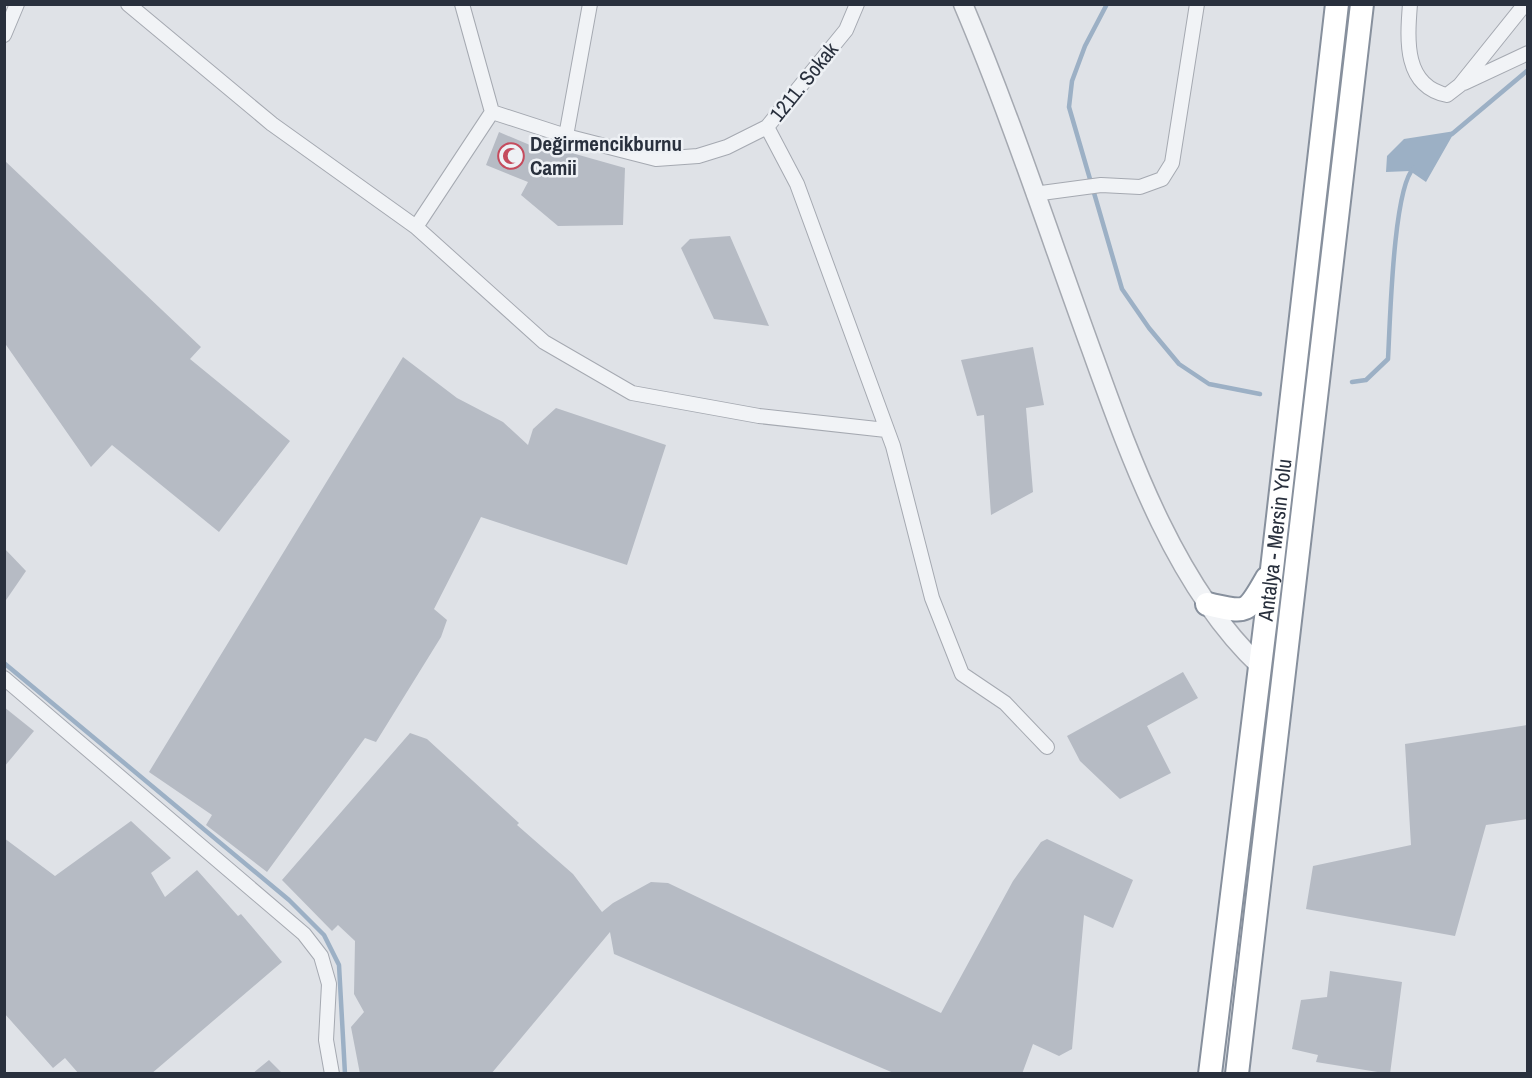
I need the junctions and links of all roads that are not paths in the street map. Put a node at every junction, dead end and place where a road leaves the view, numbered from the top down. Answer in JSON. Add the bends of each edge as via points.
{"nodes":[{"id":1,"x":17,"y":4,"type":"edge"},
{"id":2,"x":128,"y":4,"type":"edge"},
{"id":3,"x":462,"y":4,"type":"edge"},
{"id":4,"x":590,"y":4,"type":"edge"},
{"id":5,"x":857,"y":4,"type":"edge"},
{"id":6,"x":963,"y":4,"type":"edge"},
{"id":7,"x":1197,"y":4,"type":"edge"},
{"id":8,"x":1337,"y":4,"type":"edge"},
{"id":9,"x":1362,"y":4,"type":"edge"},
{"id":10,"x":1410,"y":4,"type":"edge"},
{"id":11,"x":1525,"y":4,"type":"edge"},
{"id":12,"x":4,"y":34,"type":"edge"},
{"id":13,"x":1527,"y":53,"type":"edge"},
{"id":14,"x":1460,"y":85,"type":"junction"},
{"id":15,"x":492,"y":112,"type":"junction"},
{"id":16,"x":766,"y":127,"type":"junction"},
{"id":17,"x":566,"y":136,"type":"junction"},
{"id":18,"x":1034,"y":194,"type":"junction"},
{"id":19,"x":416,"y":227,"type":"junction"},
{"id":20,"x":886,"y":430,"type":"junction"},
{"id":21,"x":1272,"y":569,"type":"junction"},
{"id":22,"x":1207,"y":604,"type":"junction"},
{"id":23,"x":1260,"y":666,"type":"junction"},
{"id":24,"x":1286,"y":671,"type":"junction"},
{"id":25,"x":4,"y":678,"type":"edge"},
{"id":26,"x":1047,"y":747,"type":"dead end"},
{"id":27,"x":332,"y":1074,"type":"edge"},
{"id":28,"x":1210,"y":1074,"type":"edge"},
{"id":29,"x":1237,"y":1074,"type":"edge"}],
"edges":[{"from":1,"to":12,"type":"street"},
{"from":2,"to":19,"type":"street","via":[[272,124]]},
{"from":3,"to":15,"type":"street"},
{"from":4,"to":17,"type":"street"},
{"from":5,"to":16,"type":"street","name":"1211. Sokak","via":[[846,30]]},
{"from":6,"to":18,"type":"street"},
{"from":7,"to":18,"type":"street","via":[[1172,163],[1162,179],[1140,187],[1101,185]]},
{"from":8,"to":21,"type":"highway","name":"Antalya - Mersin Yolu"},
{"from":9,"to":24,"type":"highway","name":"Antalya - Mersin Yolu"},
{"from":10,"to":14,"type":"street","via":[[1409,43],[1417,79],[1432,92],[1447,95]]},
{"from":11,"to":14,"type":"street"},
{"from":13,"to":14,"type":"street"},
{"from":15,"to":17,"type":"street","name":"1211. Sokak"},
{"from":15,"to":19,"type":"street"},
{"from":16,"to":17,"type":"street","name":"1211. Sokak","via":[[727,147],[698,156],[656,159]]},
{"from":16,"to":20,"type":"street","via":[[797,184]]},
{"from":18,"to":22,"type":"street","via":[[1143,484]]},
{"from":19,"to":20,"type":"street","via":[[544,342],[632,393],[759,416]]},
{"from":20,"to":26,"type":"street","via":[[932,598],[962,674],[1005,703]]},
{"from":21,"to":22,"type":"highway","via":[[1252,604],[1245,609]]},
{"from":21,"to":23,"type":"highway","name":"Antalya - Mersin Yolu"},
{"from":22,"to":23,"type":"street","via":[[1242,650]]},
{"from":23,"to":24,"type":"highway"},
{"from":23,"to":28,"type":"highway","name":"Antalya - Mersin Yolu"},
{"from":24,"to":29,"type":"highway","name":"Antalya - Mersin Yolu"},
{"from":25,"to":27,"type":"street","via":[[304,934],[321,956],[329,984],[326,1040]]}]}
